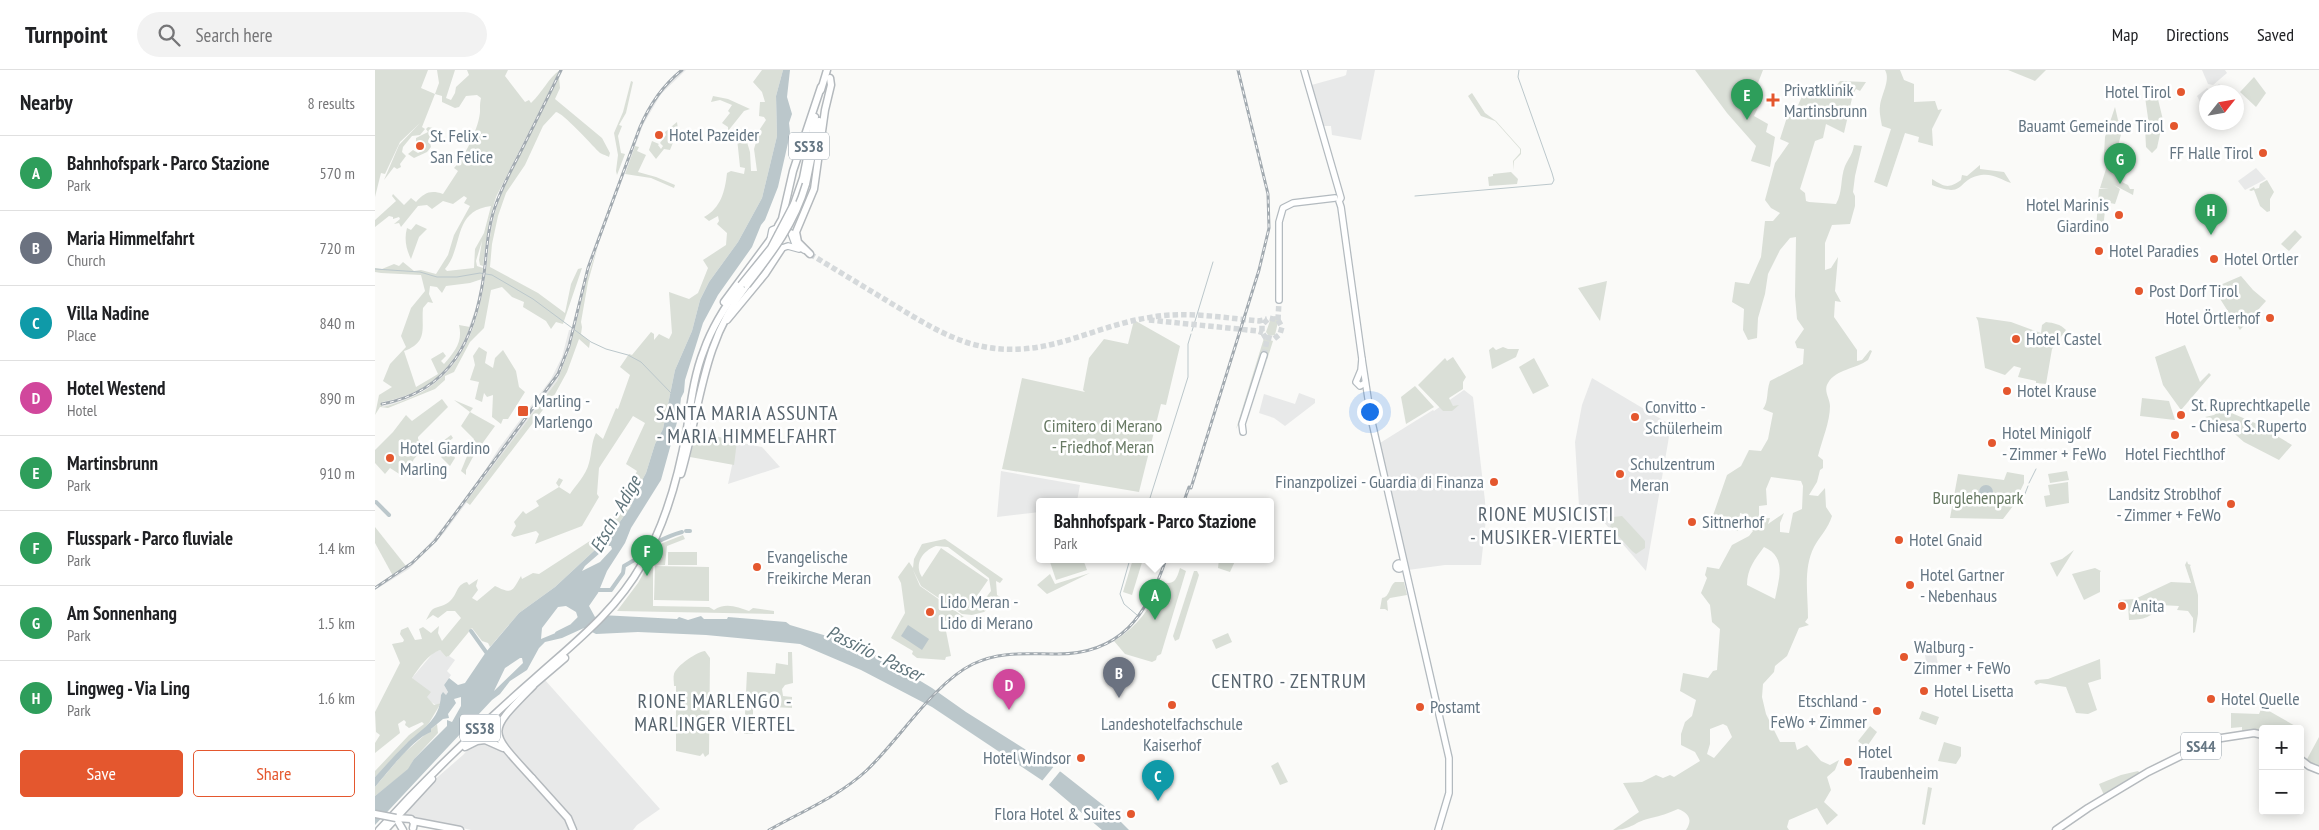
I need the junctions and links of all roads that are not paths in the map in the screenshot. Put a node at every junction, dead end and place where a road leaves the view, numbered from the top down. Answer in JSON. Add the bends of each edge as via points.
{"nodes":[{"id":1,"x":827,"y":70,"type":"edge"},
{"id":2,"x":832,"y":70,"type":"edge"},
{"id":3,"x":1304,"y":70,"type":"edge"},
{"id":4,"x":830,"y":78,"type":"junction"},
{"id":5,"x":821,"y":87,"type":"junction"},
{"id":6,"x":814,"y":93,"type":"dead end"},
{"id":7,"x":795,"y":166,"type":"junction"},
{"id":8,"x":1337,"y":198,"type":"junction"},
{"id":9,"x":804,"y":216,"type":"junction"},
{"id":10,"x":780,"y":226,"type":"joint"},
{"id":11,"x":791,"y":236,"type":"junction"},
{"id":12,"x":770,"y":240,"type":"joint"},
{"id":13,"x":785,"y":247,"type":"junction"},
{"id":14,"x":810,"y":254,"type":"junction"},
{"id":15,"x":744,"y":285,"type":"junction"},
{"id":16,"x":1279,"y":300,"type":"tunnel mouth"},
{"id":17,"x":714,"y":334,"type":"junction"},
{"id":18,"x":1264,"y":355,"type":"tunnel mouth"},
{"id":19,"x":1363,"y":359,"type":"junction"},
{"id":20,"x":1365,"y":385,"type":"junction"},
{"id":21,"x":1240,"y":431,"type":"dead end"},
{"id":22,"x":666,"y":518,"type":"junction"},
{"id":23,"x":589,"y":635,"type":"junction"},
{"id":24,"x":540,"y":679,"type":"junction"},
{"id":25,"x":2259,"y":734,"type":"edge"},
{"id":26,"x":465,"y":748,"type":"junction"},
{"id":27,"x":506,"y":750,"type":"junction"},
{"id":28,"x":2304,"y":762,"type":"edge"},
{"id":29,"x":2319,"y":770,"type":"edge"},
{"id":30,"x":375,"y":814,"type":"edge"},
{"id":31,"x":400,"y":822,"type":"edge"},
{"id":32,"x":413,"y":826,"type":"edge"},
{"id":33,"x":1439,"y":828,"type":"edge"},
{"id":34,"x":379,"y":830,"type":"edge"},
{"id":35,"x":385,"y":830,"type":"edge"},
{"id":36,"x":460,"y":830,"type":"edge"},
{"id":37,"x":573,"y":830,"type":"edge"},
{"id":38,"x":2056,"y":830,"type":"edge"}],
"edges":[{"from":1,"to":5,"type":"main road","number":"SS38"},
{"from":2,"to":4,"type":"main road","number":"SS38"},
{"from":3,"to":8,"type":"main road","via":[[1335,176]]},
{"from":4,"to":9,"type":"main road","via":[[814,189]]},
{"from":4,"to":15,"type":"main road","number":"SS38","bridge":true,"via":[[806,184],[796,212],[783,236]]},
{"from":5,"to":7,"type":"main road"},
{"from":5,"to":15,"type":"main road","number":"SS38","bridge":true,"via":[[803,178],[794,204],[771,248]]},
{"from":6,"to":7,"type":"main road"},
{"from":7,"to":10,"type":"main road"},
{"from":8,"to":16,"type":"main road","via":[[1289,204],[1283,208],[1280,215]]},
{"from":8,"to":19,"type":"main road","via":[[1341,207]]},
{"from":9,"to":11,"type":"main road"},
{"from":9,"to":14,"type":"main road","via":[[796,238]]},
{"from":10,"to":12,"type":"main road","via":[[771,232]]},
{"from":11,"to":13,"type":"main road"},
{"from":11,"to":14,"type":"main road","via":[[796,245]]},
{"from":12,"to":17,"type":"main road","via":[[729,293],[712,326]]},
{"from":13,"to":14,"type":"main road"},
{"from":13,"to":17,"type":"main road"},
{"from":15,"to":17,"type":"main road","number":"SS38"},
{"from":17,"to":22,"type":"main road","number":"SS38"},
{"from":17,"to":22,"type":"main road","number":"SS38","via":[[697,371]]},
{"from":18,"to":21,"type":"main road"},
{"from":19,"to":20,"type":"main road"},
{"from":19,"to":20,"type":"main road","via":[[1358,378]]},
{"from":20,"to":33,"type":"main road","via":[[1402,556],[1401,565],[1432,682],[1450,770],[1449,793]]},
{"from":22,"to":23,"type":"main road","number":"SS38","via":[[633,580]]},
{"from":22,"to":23,"type":"main road","number":"SS38","via":[[644,568],[614,611]]},
{"from":23,"to":24,"type":"main road","number":"SS38"},
{"from":23,"to":34,"type":"main road","number":"SS38","via":[[534,678],[451,754]]},
{"from":24,"to":26,"type":"main road","number":"SS38"},
{"from":24,"to":27,"type":"main road","via":[[500,721],[497,732]]},
{"from":25,"to":38,"type":"main road","number":"SS44","via":[[2215,739],[2143,775]]},
{"from":26,"to":27,"type":"main road","via":[[485,740]]},
{"from":26,"to":35,"type":"main road","number":"SS38"},
{"from":27,"to":37,"type":"main road","via":[[568,818]]},
{"from":28,"to":29,"type":"main road"},
{"from":30,"to":31,"type":"main road","bridge":true},
{"from":31,"to":32,"type":"main road","via":[[409,818]]},
{"from":32,"to":36,"type":"main road"}]}
